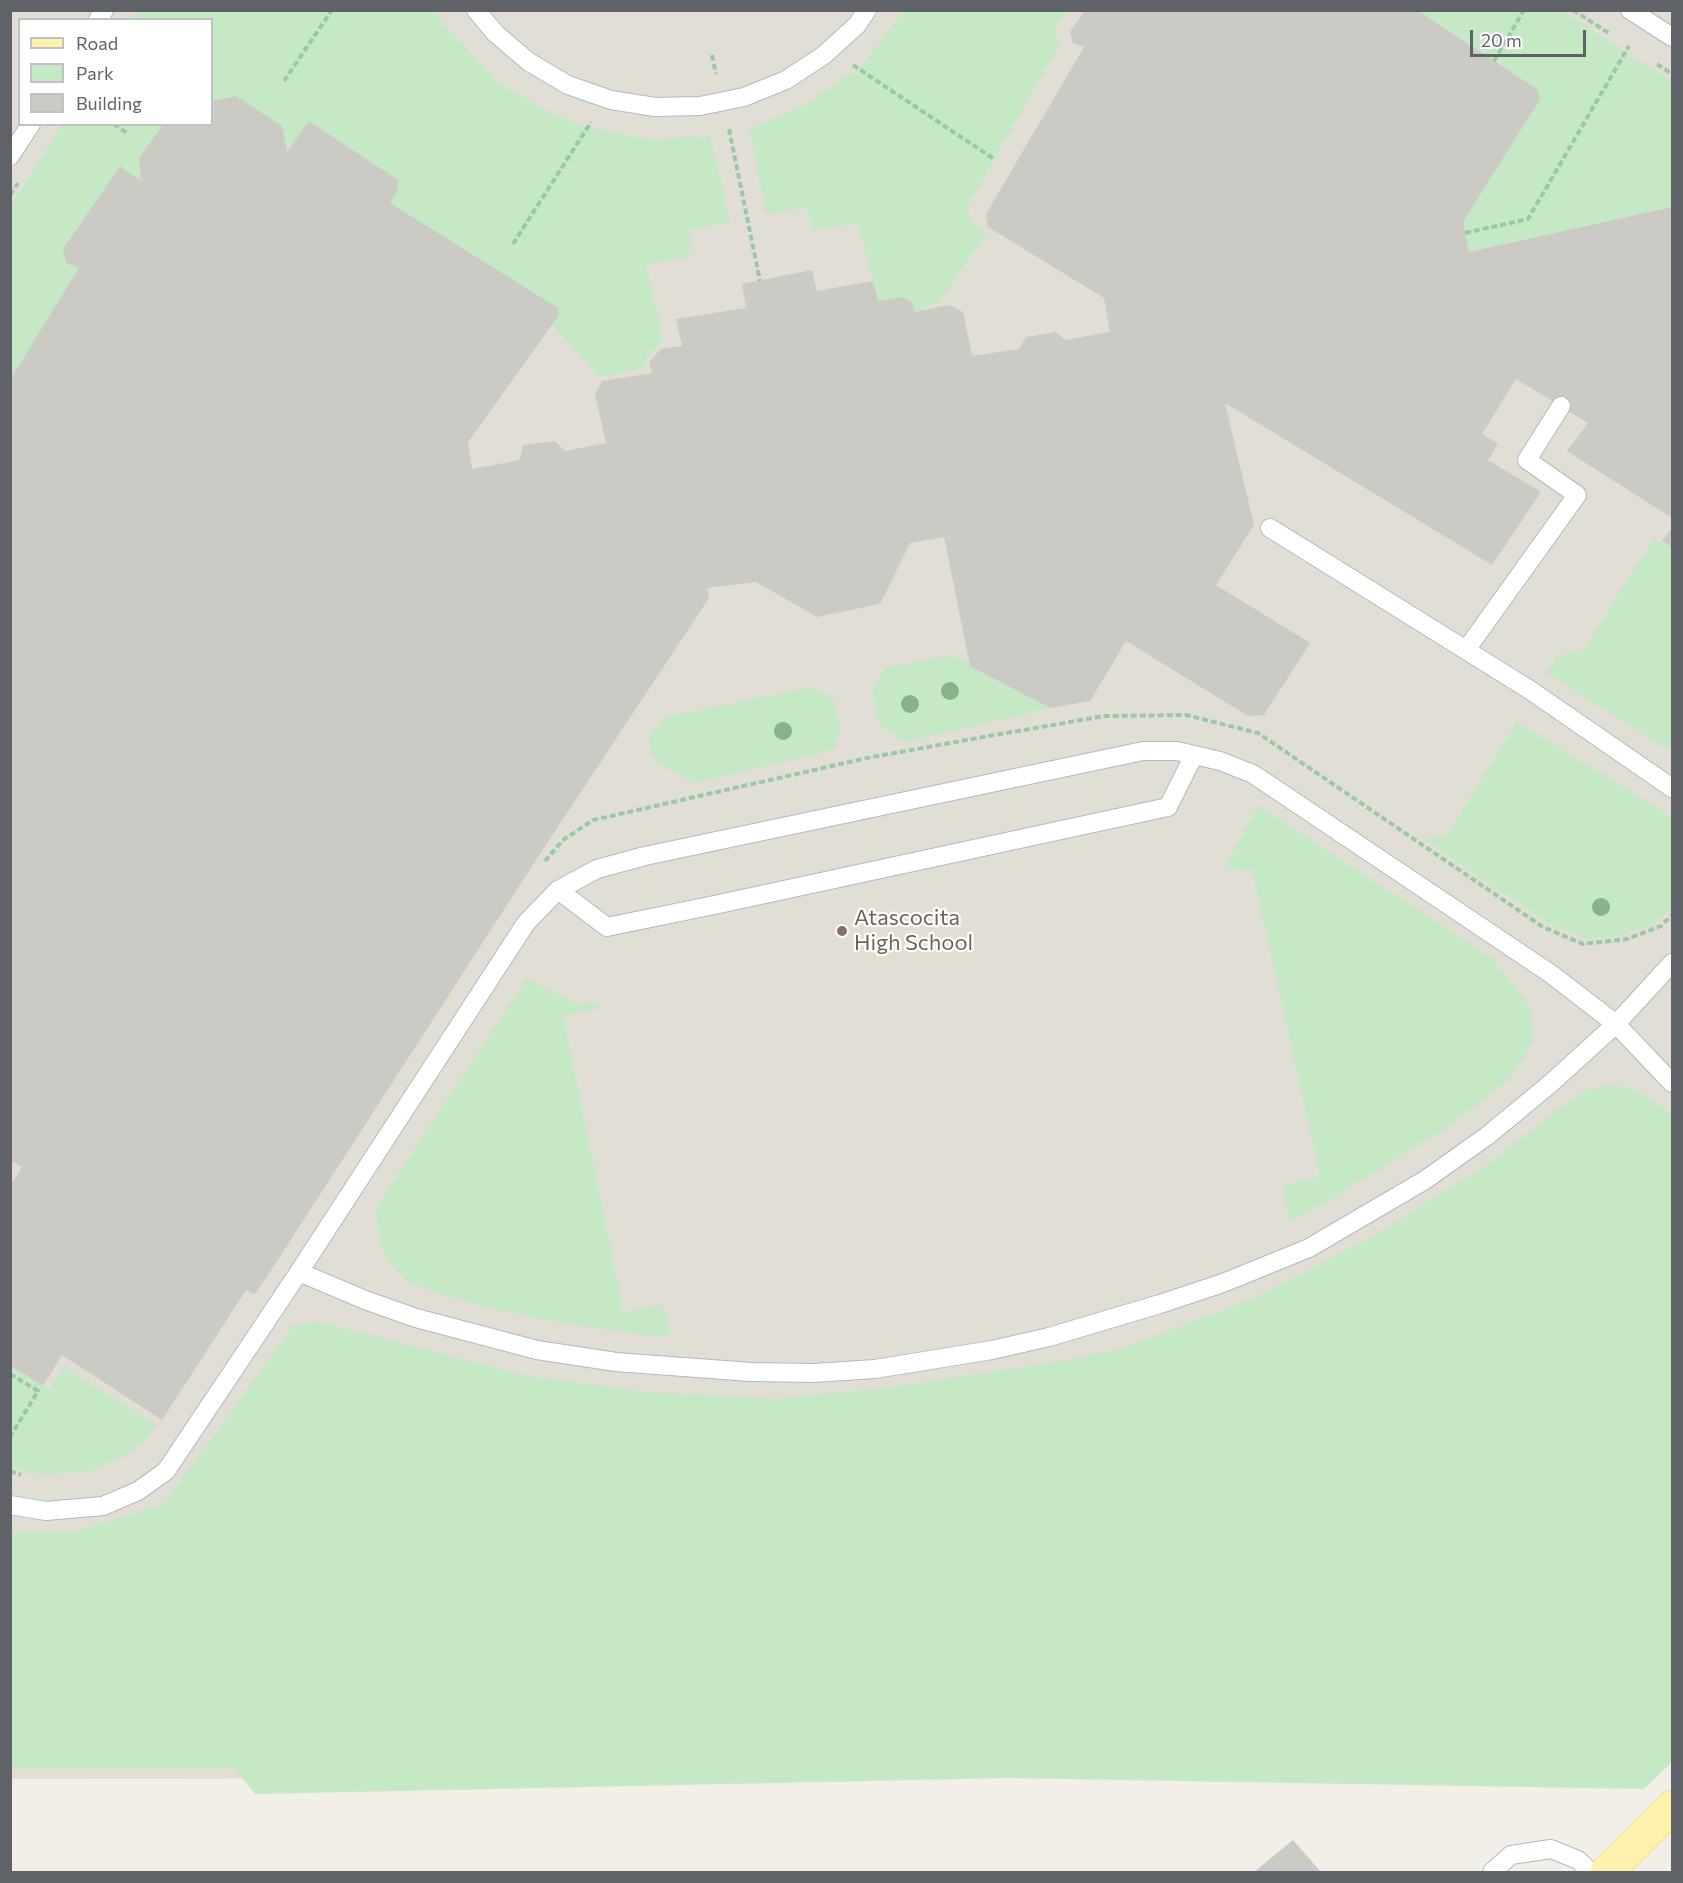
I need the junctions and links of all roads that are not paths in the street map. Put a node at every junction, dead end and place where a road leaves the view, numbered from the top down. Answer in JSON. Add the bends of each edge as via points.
{"nodes":[{"id":1,"x":476,"y":10,"type":"edge"},
{"id":2,"x":867,"y":10,"type":"edge"},
{"id":3,"x":1630,"y":10,"type":"edge"},
{"id":4,"x":1672,"y":37,"type":"edge"},
{"id":5,"x":30,"y":126,"type":"edge"},
{"id":6,"x":10,"y":156,"type":"edge"},
{"id":7,"x":1561,"y":406,"type":"dead end"},
{"id":8,"x":1270,"y":528,"type":"dead end"},
{"id":9,"x":1466,"y":650,"type":"junction"},
{"id":10,"x":1194,"y":755,"type":"junction"},
{"id":11,"x":1672,"y":788,"type":"edge"},
{"id":12,"x":558,"y":890,"type":"junction"},
{"id":13,"x":1672,"y":963,"type":"edge"},
{"id":14,"x":1616,"y":1024,"type":"junction"},
{"id":15,"x":1672,"y":1083,"type":"edge"},
{"id":16,"x":299,"y":1272,"type":"junction"},
{"id":17,"x":10,"y":1505,"type":"edge"},
{"id":18,"x":1672,"y":1807,"type":"edge"},
{"id":19,"x":1492,"y":1872,"type":"edge"},
{"id":20,"x":1592,"y":1872,"type":"edge"},
{"id":21,"x":1607,"y":1872,"type":"edge"}],
"edges":[{"from":1,"to":2,"type":"lane","via":[[495,33],[529,62],[568,85],[611,100],[655,107],[700,106],[744,97],[786,80],[824,55],[857,25]]},
{"from":3,"to":4,"type":"lane"},
{"from":5,"to":6,"type":"lane"},
{"from":7,"to":9,"type":"lane","via":[[1527,460],[1577,495]]},
{"from":8,"to":9,"type":"lane"},
{"from":9,"to":11,"type":"lane"},
{"from":10,"to":12,"type":"lane","via":[[1143,751],[597,869]]},
{"from":10,"to":12,"type":"lane","via":[[1168,807],[697,908],[607,927]]},
{"from":10,"to":14,"type":"lane","via":[[1253,774],[1551,974]]},
{"from":12,"to":16,"type":"lane","via":[[526,923]]},
{"from":13,"to":14,"type":"lane"},
{"from":14,"to":15,"type":"lane"},
{"from":14,"to":16,"type":"lane","via":[[1487,1136],[1425,1180],[1309,1248],[1160,1304],[992,1350],[875,1369],[814,1373],[716,1371],[616,1362],[537,1350],[416,1318]]},
{"from":16,"to":17,"type":"lane","via":[[166,1471],[138,1491],[103,1506],[46,1511]]},
{"from":18,"to":21,"type":"main road"},
{"from":19,"to":20,"type":"lane","via":[[1511,1855],[1551,1849],[1578,1860]]}]}
